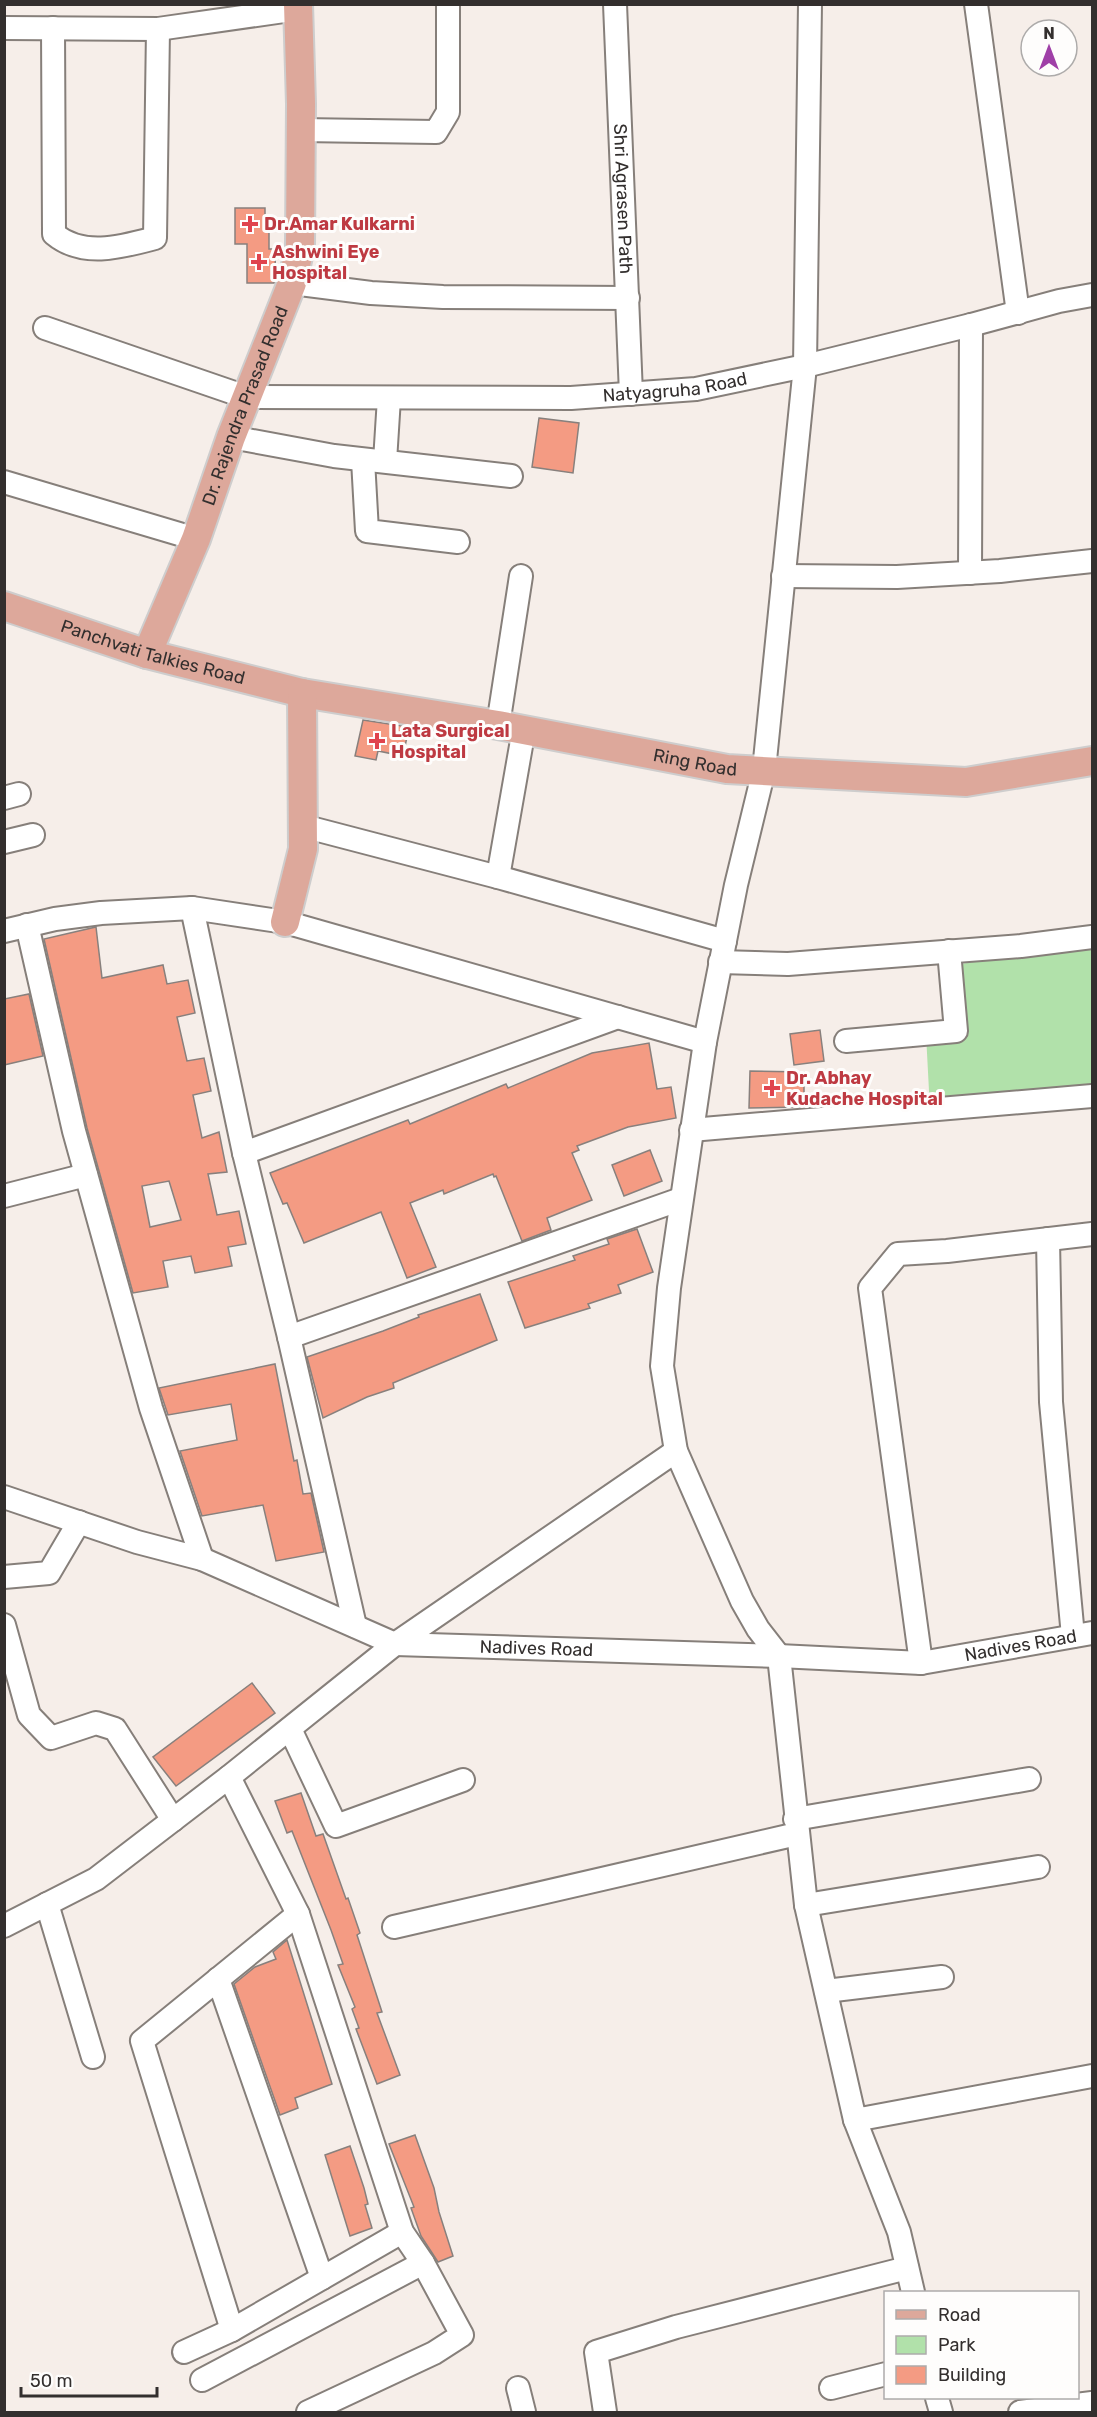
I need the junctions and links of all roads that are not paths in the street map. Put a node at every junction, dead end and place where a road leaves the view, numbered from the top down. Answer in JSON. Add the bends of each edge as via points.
{"nodes":[{"id":1,"x":448,"y":4,"type":"edge"},
{"id":2,"x":615,"y":4,"type":"edge"},
{"id":3,"x":810,"y":4,"type":"edge"},
{"id":4,"x":976,"y":4,"type":"edge"},
{"id":5,"x":298,"y":7,"type":"edge"},
{"id":6,"x":4,"y":28,"type":"edge"},
{"id":7,"x":53,"y":28,"type":"junction"},
{"id":8,"x":158,"y":29,"type":"junction"},
{"id":9,"x":301,"y":130,"type":"junction"},
{"id":10,"x":292,"y":283,"type":"junction"},
{"id":11,"x":1092,"y":295,"type":"edge"},
{"id":12,"x":628,"y":298,"type":"junction"},
{"id":13,"x":1018,"y":313,"type":"junction"},
{"id":14,"x":971,"y":325,"type":"junction"},
{"id":15,"x":45,"y":328,"type":"dead end"},
{"id":16,"x":805,"y":366,"type":"junction"},
{"id":17,"x":631,"y":394,"type":"junction"},
{"id":18,"x":246,"y":397,"type":"junction"},
{"id":19,"x":388,"y":398,"type":"junction"},
{"id":20,"x":231,"y":437,"type":"junction"},
{"id":21,"x":374,"y":460,"type":"junction"},
{"id":22,"x":511,"y":476,"type":"dead end"},
{"id":23,"x":4,"y":482,"type":"edge"},
{"id":24,"x":196,"y":539,"type":"junction"},
{"id":25,"x":458,"y":542,"type":"dead end"},
{"id":26,"x":1092,"y":561,"type":"edge"},
{"id":27,"x":970,"y":573,"type":"junction"},
{"id":28,"x":521,"y":576,"type":"dead end"},
{"id":29,"x":783,"y":576,"type":"junction"},
{"id":30,"x":4,"y":606,"type":"edge"},
{"id":31,"x":147,"y":654,"type":"junction"},
{"id":32,"x":302,"y":693,"type":"junction"},
{"id":33,"x":511,"y":727,"type":"junction"},
{"id":34,"x":1092,"y":761,"type":"edge"},
{"id":35,"x":764,"y":770,"type":"junction"},
{"id":36,"x":303,"y":826,"type":"junction"},
{"id":37,"x":33,"y":835,"type":"dead end"},
{"id":38,"x":4,"y":842,"type":"edge"},
{"id":39,"x":498,"y":877,"type":"junction"},
{"id":40,"x":192,"y":908,"type":"junction"},
{"id":41,"x":285,"y":922,"type":"junction"},
{"id":42,"x":27,"y":925,"type":"junction"},
{"id":43,"x":4,"y":931,"type":"edge"},
{"id":44,"x":1092,"y":936,"type":"edge"},
{"id":45,"x":949,"y":951,"type":"junction"},
{"id":46,"x":722,"y":952,"type":"junction"},
{"id":47,"x":618,"y":1017,"type":"junction"},
{"id":48,"x":846,"y":1041,"type":"dead end"},
{"id":49,"x":705,"y":1042,"type":"junction"},
{"id":50,"x":1092,"y":1096,"type":"edge"},
{"id":51,"x":691,"y":1130,"type":"junction"},
{"id":52,"x":244,"y":1153,"type":"junction"},
{"id":53,"x":86,"y":1174,"type":"junction"},
{"id":54,"x":4,"y":1196,"type":"edge"},
{"id":55,"x":681,"y":1199,"type":"junction"},
{"id":56,"x":1092,"y":1234,"type":"edge"},
{"id":57,"x":1048,"y":1239,"type":"junction"},
{"id":58,"x":290,"y":1337,"type":"junction"},
{"id":59,"x":676,"y":1451,"type":"junction"},
{"id":60,"x":4,"y":1497,"type":"edge"},
{"id":61,"x":79,"y":1522,"type":"junction"},
{"id":62,"x":202,"y":1559,"type":"junction"},
{"id":63,"x":4,"y":1577,"type":"edge"},
{"id":64,"x":4,"y":1625,"type":"edge"},
{"id":65,"x":355,"y":1626,"type":"junction"},
{"id":66,"x":1083,"y":1634,"type":"edge"},
{"id":67,"x":395,"y":1644,"type":"junction"},
{"id":68,"x":779,"y":1656,"type":"junction"},
{"id":69,"x":921,"y":1663,"type":"junction"},
{"id":70,"x":290,"y":1729,"type":"junction"},
{"id":71,"x":230,"y":1777,"type":"junction"},
{"id":72,"x":1029,"y":1779,"type":"dead end"},
{"id":73,"x":463,"y":1780,"type":"dead end"},
{"id":74,"x":173,"y":1820,"type":"junction"},
{"id":75,"x":796,"y":1826,"type":"junction"},
{"id":76,"x":1038,"y":1867,"type":"dead end"},
{"id":77,"x":46,"y":1904,"type":"junction"},
{"id":78,"x":806,"y":1905,"type":"junction"},
{"id":79,"x":298,"y":1914,"type":"junction"},
{"id":80,"x":4,"y":1926,"type":"edge"},
{"id":81,"x":394,"y":1927,"type":"dead end"},
{"id":82,"x":942,"y":1977,"type":"dead end"},
{"id":83,"x":218,"y":1979,"type":"junction"},
{"id":84,"x":826,"y":1991,"type":"junction"},
{"id":85,"x":93,"y":2057,"type":"dead end"},
{"id":86,"x":1092,"y":2076,"type":"edge"},
{"id":87,"x":855,"y":2120,"type":"junction"},
{"id":88,"x":402,"y":2232,"type":"junction"},
{"id":89,"x":423,"y":2263,"type":"junction"},
{"id":90,"x":907,"y":2268,"type":"junction"},
{"id":91,"x":322,"y":2278,"type":"junction"},
{"id":92,"x":913,"y":2291,"type":"edge"},
{"id":93,"x":232,"y":2330,"type":"junction"},
{"id":94,"x":184,"y":2352,"type":"dead end"},
{"id":95,"x":884,"y":2374,"type":"edge"},
{"id":96,"x":202,"y":2380,"type":"dead end"},
{"id":97,"x":518,"y":2388,"type":"dead end"},
{"id":98,"x":831,"y":2388,"type":"dead end"},
{"id":99,"x":1092,"y":2403,"type":"edge"},
{"id":100,"x":308,"y":2412,"type":"edge"},
{"id":101,"x":524,"y":2412,"type":"edge"},
{"id":102,"x":605,"y":2412,"type":"edge"},
{"id":103,"x":1020,"y":2412,"type":"edge"}],
"edges":[{"from":1,"to":9,"type":"street","via":[[448,112],[436,132]]},
{"from":2,"to":12,"type":"street","name":"Shri Agrasen Path"},
{"from":3,"to":16,"type":"street"},
{"from":4,"to":13,"type":"street"},
{"from":5,"to":8,"type":"street"},
{"from":5,"to":9,"type":"main road","name":"Dr. Rajendra Prasad Road"},
{"from":6,"to":7,"type":"street"},
{"from":7,"to":8,"type":"street"},
{"from":7,"to":8,"type":"street","via":[[54,234],[66,244],[94,250],[155,238]]},
{"from":9,"to":10,"type":"main road","name":"Dr. Rajendra Prasad Road","via":[[300,247]]},
{"from":10,"to":12,"type":"street","via":[[443,297]]},
{"from":10,"to":18,"type":"main road","name":"Dr. Rajendra Prasad Road"},
{"from":11,"to":13,"type":"street","name":"Natyagruha Road"},
{"from":12,"to":17,"type":"street","name":"Shri Agrasen Path"},
{"from":13,"to":14,"type":"street","name":"Natyagruha Road"},
{"from":14,"to":16,"type":"street","name":"Natyagruha Road"},
{"from":14,"to":27,"type":"street"},
{"from":15,"to":18,"type":"street","name":"Natyagruha Road"},
{"from":16,"to":17,"type":"street","name":"Natyagruha Road","via":[[696,389]]},
{"from":16,"to":29,"type":"street"},
{"from":17,"to":19,"type":"street","name":"Natyagruha Road","via":[[572,398]]},
{"from":18,"to":19,"type":"street","name":"Natyagruha Road"},
{"from":18,"to":20,"type":"main road","name":"Dr. Rajendra Prasad Road"},
{"from":19,"to":21,"type":"street"},
{"from":20,"to":21,"type":"street"},
{"from":20,"to":24,"type":"main road","name":"Dr. Rajendra Prasad Road"},
{"from":21,"to":22,"type":"street"},
{"from":21,"to":25,"type":"street","via":[[367,531]]},
{"from":23,"to":24,"type":"street"},
{"from":24,"to":31,"type":"main road","name":"Dr. Rajendra Prasad Road"},
{"from":26,"to":27,"type":"street"},
{"from":27,"to":29,"type":"street"},
{"from":28,"to":33,"type":"street"},
{"from":29,"to":35,"type":"street"},
{"from":30,"to":31,"type":"main road","name":"Panchvati Talkies Road"},
{"from":31,"to":32,"type":"main road","name":"Panchvati Talkies Road"},
{"from":32,"to":33,"type":"main road","name":"Ring Road"},
{"from":32,"to":36,"type":"main road"},
{"from":33,"to":35,"type":"main road","name":"Ring Road","via":[[727,769]]},
{"from":33,"to":39,"type":"street"},
{"from":34,"to":35,"type":"main road","name":"Ring Road","via":[[966,782]]},
{"from":35,"to":46,"type":"street"},
{"from":36,"to":39,"type":"street"},
{"from":36,"to":41,"type":"main road","via":[[303,849]]},
{"from":37,"to":38,"type":"street"},
{"from":39,"to":46,"type":"street"},
{"from":40,"to":41,"type":"street"},
{"from":40,"to":42,"type":"street","via":[[101,913]]},
{"from":40,"to":52,"type":"street"},
{"from":41,"to":47,"type":"street"},
{"from":42,"to":43,"type":"street"},
{"from":42,"to":53,"type":"street"},
{"from":44,"to":45,"type":"street"},
{"from":45,"to":46,"type":"street","via":[[788,964]]},
{"from":45,"to":48,"type":"street","via":[[957,1031]]},
{"from":46,"to":49,"type":"street"},
{"from":47,"to":49,"type":"street"},
{"from":47,"to":52,"type":"street"},
{"from":49,"to":51,"type":"street"},
{"from":50,"to":51,"type":"street"},
{"from":51,"to":55,"type":"street"},
{"from":52,"to":58,"type":"street"},
{"from":53,"to":54,"type":"street"},
{"from":53,"to":62,"type":"street","via":[[151,1408]]},
{"from":55,"to":58,"type":"street"},
{"from":55,"to":59,"type":"street","via":[[662,1366]]},
{"from":56,"to":57,"type":"street"},
{"from":57,"to":66,"type":"street","via":[[1051,1401]]},
{"from":57,"to":69,"type":"street","via":[[898,1254],[870,1288]]},
{"from":58,"to":65,"type":"street"},
{"from":59,"to":67,"type":"street"},
{"from":59,"to":68,"type":"street","via":[[742,1601]]},
{"from":60,"to":61,"type":"street","name":"Nadives Road"},
{"from":61,"to":62,"type":"street","name":"Nadives Road"},
{"from":61,"to":63,"type":"street","via":[[49,1573]]},
{"from":62,"to":65,"type":"street","name":"Nadives Road"},
{"from":64,"to":74,"type":"street","via":[[29,1715],[51,1738],[96,1723],[115,1729]]},
{"from":65,"to":67,"type":"street","name":"Nadives Road"},
{"from":66,"to":69,"type":"street","name":"Nadives Road"},
{"from":67,"to":68,"type":"street","name":"Nadives Road"},
{"from":67,"to":70,"type":"street"},
{"from":68,"to":69,"type":"street","name":"Nadives Road"},
{"from":68,"to":75,"type":"street"},
{"from":70,"to":71,"type":"street"},
{"from":70,"to":73,"type":"street","via":[[336,1826]]},
{"from":71,"to":74,"type":"street"},
{"from":71,"to":79,"type":"street"},
{"from":72,"to":75,"type":"street"},
{"from":74,"to":77,"type":"street","via":[[96,1879]]},
{"from":75,"to":78,"type":"street"},
{"from":75,"to":81,"type":"street"},
{"from":76,"to":78,"type":"street"},
{"from":77,"to":80,"type":"street"},
{"from":77,"to":85,"type":"street"},
{"from":78,"to":84,"type":"street"},
{"from":79,"to":83,"type":"street"},
{"from":79,"to":88,"type":"street"},
{"from":82,"to":84,"type":"street"},
{"from":83,"to":91,"type":"street"},
{"from":83,"to":93,"type":"street","via":[[142,2041]]},
{"from":84,"to":87,"type":"street"},
{"from":86,"to":87,"type":"street"},
{"from":87,"to":90,"type":"street","via":[[898,2232]]},
{"from":88,"to":89,"type":"street"},
{"from":88,"to":91,"type":"street"},
{"from":89,"to":96,"type":"street"},
{"from":89,"to":100,"type":"street","via":[[462,2335],[434,2353]]},
{"from":90,"to":92,"type":"street"},
{"from":90,"to":102,"type":"street","via":[[676,2327],[596,2352]]},
{"from":91,"to":93,"type":"street"},
{"from":93,"to":94,"type":"street"},
{"from":95,"to":98,"type":"street"},
{"from":97,"to":101,"type":"street"},
{"from":99,"to":103,"type":"street"}]}
